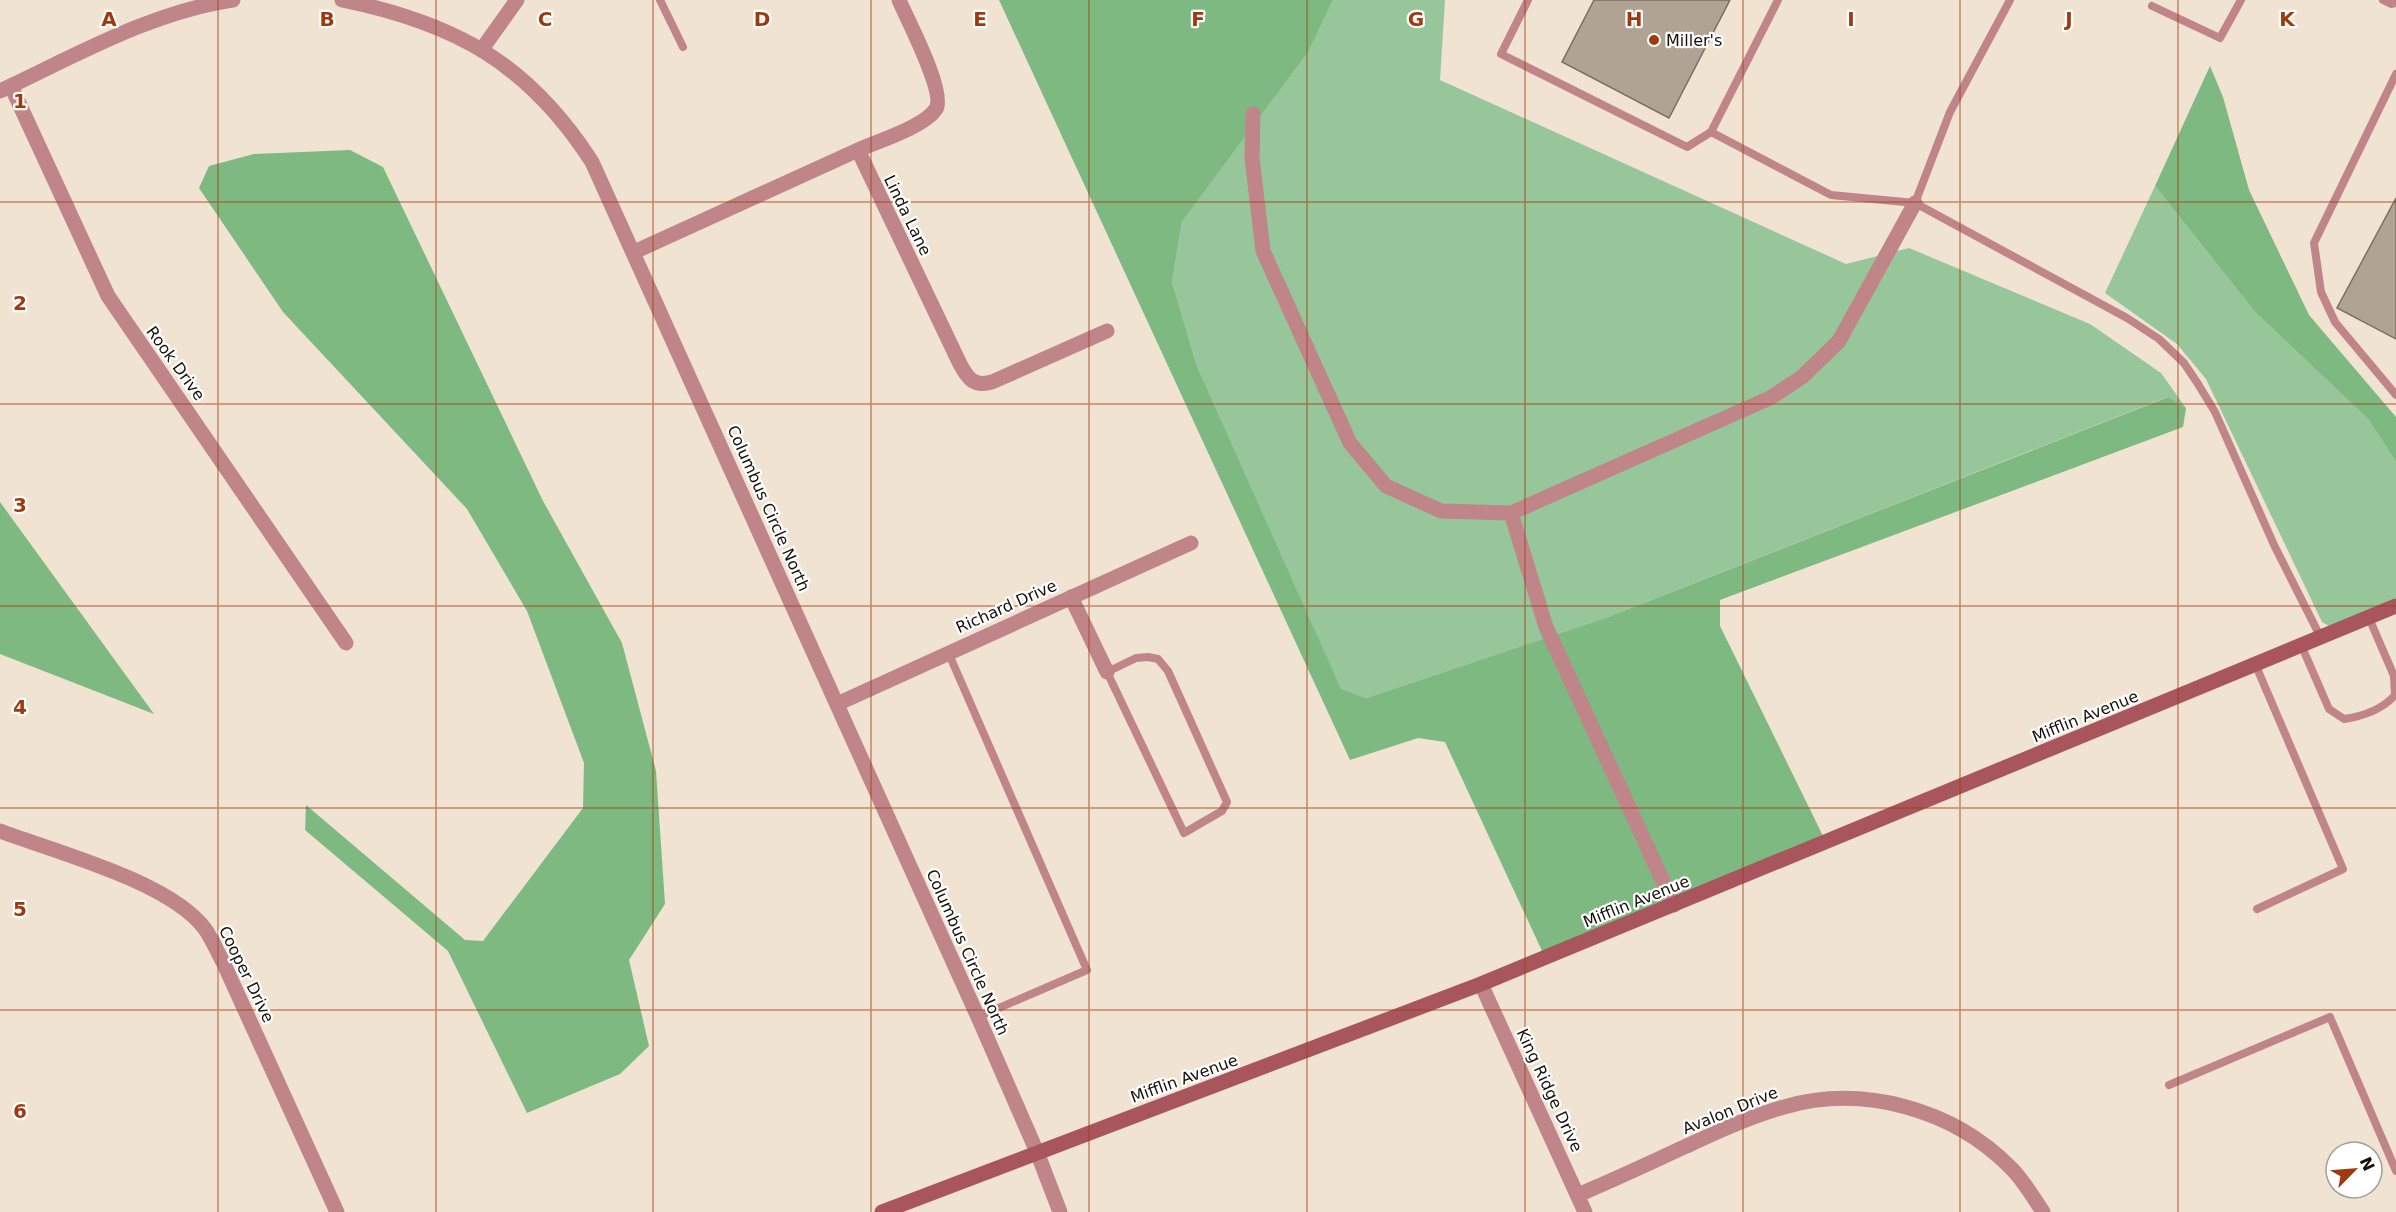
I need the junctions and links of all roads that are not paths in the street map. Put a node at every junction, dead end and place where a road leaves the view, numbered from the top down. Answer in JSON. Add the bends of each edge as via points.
{"nodes":[{"id":1,"x":233,"y":0,"type":"edge"},
{"id":2,"x":342,"y":0,"type":"edge"},
{"id":3,"x":517,"y":0,"type":"edge"},
{"id":4,"x":660,"y":0,"type":"edge"},
{"id":5,"x":899,"y":0,"type":"edge"},
{"id":6,"x":1528,"y":0,"type":"edge"},
{"id":7,"x":1778,"y":0,"type":"edge"},
{"id":8,"x":2010,"y":0,"type":"edge"},
{"id":9,"x":2241,"y":0,"type":"edge"},
{"id":10,"x":2383,"y":0,"type":"edge"},
{"id":11,"x":2396,"y":3,"type":"edge"},
{"id":12,"x":2152,"y":6,"type":"dead end"},
{"id":13,"x":683,"y":47,"type":"dead end"},
{"id":14,"x":482,"y":50,"type":"junction"},
{"id":15,"x":2396,"y":74,"type":"edge"},
{"id":16,"x":5,"y":88,"type":"edge"},
{"id":17,"x":1253,"y":114,"type":"dead end"},
{"id":18,"x":1711,"y":132,"type":"junction"},
{"id":19,"x":858,"y":150,"type":"junction"},
{"id":20,"x":1915,"y":203,"type":"junction"},
{"id":21,"x":634,"y":252,"type":"junction"},
{"id":22,"x":1107,"y":331,"type":"dead end"},
{"id":23,"x":2396,"y":395,"type":"edge"},
{"id":24,"x":1511,"y":513,"type":"junction"},
{"id":25,"x":1191,"y":543,"type":"dead end"},
{"id":26,"x":1071,"y":597,"type":"junction"},
{"id":27,"x":2396,"y":606,"type":"edge"},
{"id":28,"x":2369,"y":618,"type":"junction"},
{"id":29,"x":2321,"y":639,"type":"junction"},
{"id":30,"x":346,"y":643,"type":"dead end"},
{"id":31,"x":2302,"y":647,"type":"junction"},
{"id":32,"x":948,"y":652,"type":"junction"},
{"id":33,"x":2256,"y":666,"type":"junction"},
{"id":34,"x":1107,"y":672,"type":"junction"},
{"id":35,"x":837,"y":704,"type":"junction"},
{"id":36,"x":0,"y":831,"type":"edge"},
{"id":37,"x":1674,"y":905,"type":"junction"},
{"id":38,"x":2257,"y":909,"type":"dead end"},
{"id":39,"x":1481,"y":984,"type":"junction"},
{"id":40,"x":978,"y":1017,"type":"junction"},
{"id":41,"x":2169,"y":1085,"type":"dead end"},
{"id":42,"x":1037,"y":1152,"type":"junction"},
{"id":43,"x":2396,"y":1171,"type":"edge"},
{"id":44,"x":1578,"y":1195,"type":"junction"},
{"id":45,"x":336,"y":1212,"type":"edge"},
{"id":46,"x":882,"y":1212,"type":"edge"},
{"id":47,"x":1060,"y":1212,"type":"edge"},
{"id":48,"x":1585,"y":1212,"type":"edge"},
{"id":49,"x":2043,"y":1212,"type":"edge"}],
"edges":[{"from":1,"to":16,"type":"street","via":[[147,23]]},
{"from":2,"to":14,"type":"street","name":"Columbus Circle North","via":[[441,28]]},
{"from":3,"to":14,"type":"street"},
{"from":4,"to":13,"type":"lane"},
{"from":5,"to":19,"type":"street","via":[[939,99],[924,120]]},
{"from":6,"to":18,"type":"lane","via":[[1501,54],[1687,147]]},
{"from":7,"to":18,"type":"lane"},
{"from":8,"to":20,"type":"lane","via":[[1950,112]]},
{"from":9,"to":12,"type":"lane","via":[[2220,38]]},
{"from":10,"to":11,"type":"lane"},
{"from":14,"to":21,"type":"street","name":"Columbus Circle North","via":[[519,77],[575,136]]},
{"from":15,"to":23,"type":"lane","via":[[2314,243],[2321,292],[2335,322]]},
{"from":16,"to":30,"type":"street","name":"Rook Drive","via":[[108,296]]},
{"from":17,"to":24,"type":"street","via":[[1252,158],[1263,251],[1350,443],[1386,486],[1441,511]]},
{"from":18,"to":20,"type":"lane","via":[[1831,195]]},
{"from":19,"to":21,"type":"street"},
{"from":19,"to":22,"type":"street","name":"Linda Lane","via":[[971,381],[982,385],[992,382]]},
{"from":20,"to":24,"type":"street","via":[[1839,341],[1802,377],[1770,398]]},
{"from":20,"to":29,"type":"lane","via":[[2127,318],[2159,339],[2184,363],[2215,412]]},
{"from":21,"to":35,"type":"street","name":"Columbus Circle North"},
{"from":24,"to":37,"type":"street","via":[[1546,627]]},
{"from":25,"to":26,"type":"street","name":"Richard Drive"},
{"from":26,"to":32,"type":"street","name":"Richard Drive"},
{"from":26,"to":34,"type":"street"},
{"from":27,"to":28,"type":"street","name":"Mifflin Avenue"},
{"from":28,"to":29,"type":"street","name":"Mifflin Avenue"},
{"from":28,"to":31,"type":"lane","via":[[2394,676],[2395,694],[2388,704],[2374,711],[2344,720],[2329,709]]},
{"from":29,"to":31,"type":"street","name":"Mifflin Avenue"},
{"from":31,"to":33,"type":"street","name":"Mifflin Avenue"},
{"from":32,"to":35,"type":"street","name":"Richard Drive"},
{"from":32,"to":40,"type":"lane","via":[[1087,970]]},
{"from":33,"to":37,"type":"street","name":"Mifflin Avenue"},
{"from":33,"to":38,"type":"lane","via":[[2343,869]]},
{"from":34,"to":34,"type":"lane","via":[[1136,658],[1148,657],[1158,659],[1168,671],[1227,802],[1222,812],[1184,833]]},
{"from":35,"to":40,"type":"street","name":"Columbus Circle North"},
{"from":36,"to":45,"type":"street","name":"Cooper Drive","via":[[148,886],[185,909],[205,929]]},
{"from":37,"to":39,"type":"street","name":"Mifflin Avenue"},
{"from":39,"to":42,"type":"street","name":"Mifflin Avenue"},
{"from":39,"to":44,"type":"street","name":"King Ridge Drive"},
{"from":40,"to":42,"type":"street","name":"Columbus Circle North"},
{"from":41,"to":43,"type":"lane","via":[[2330,1017]]},
{"from":42,"to":46,"type":"street","name":"Mifflin Avenue"},
{"from":42,"to":47,"type":"street","name":"Columbus Circle North"},
{"from":44,"to":48,"type":"street","name":"King Ridge Drive"},
{"from":44,"to":49,"type":"street","name":"Avalon Drive","via":[[1767,1112],[1806,1102],[1872,1100],[1918,1111],[1975,1137],[2013,1169]]}]}
